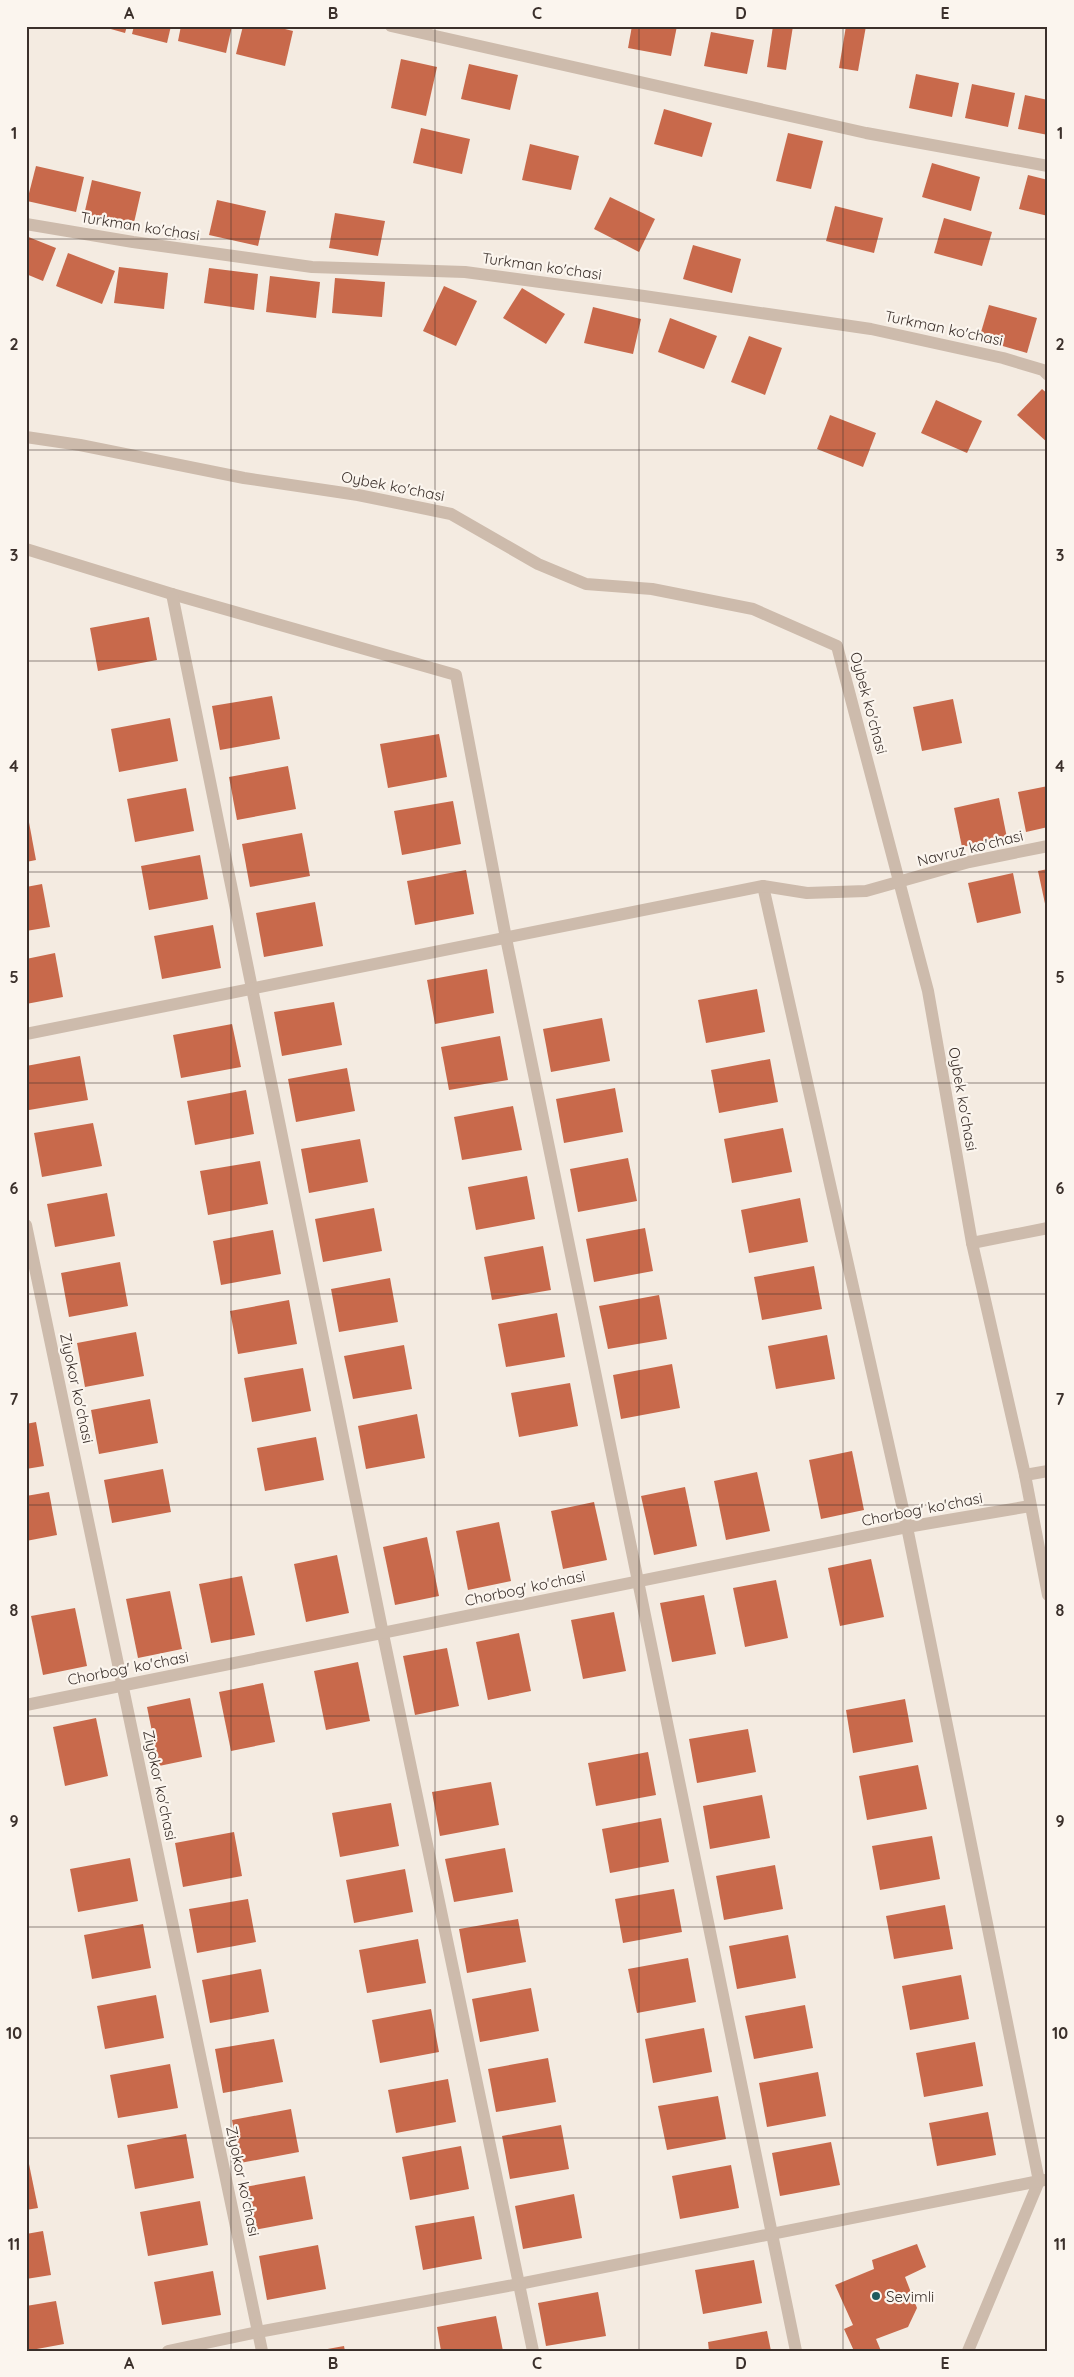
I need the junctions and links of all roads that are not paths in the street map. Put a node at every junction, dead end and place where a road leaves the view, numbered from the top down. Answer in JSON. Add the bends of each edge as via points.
{"nodes":[{"id":1,"x":391,"y":26,"type":"edge"},
{"id":2,"x":1048,"y":166,"type":"edge"},
{"id":3,"x":26,"y":224,"type":"edge"},
{"id":4,"x":1046,"y":368,"type":"edge"},
{"id":5,"x":26,"y":438,"type":"edge"},
{"id":6,"x":26,"y":549,"type":"edge"},
{"id":7,"x":172,"y":594,"type":"junction"},
{"id":8,"x":1048,"y":846,"type":"edge"},
{"id":9,"x":900,"y":882,"type":"junction"},
{"id":10,"x":763,"y":886,"type":"junction"},
{"id":11,"x":506,"y":938,"type":"junction"},
{"id":12,"x":254,"y":990,"type":"junction"},
{"id":13,"x":26,"y":1034,"type":"edge"},
{"id":14,"x":26,"y":1225,"type":"edge"},
{"id":15,"x":1048,"y":1228,"type":"edge"},
{"id":16,"x":972,"y":1243,"type":"junction"},
{"id":17,"x":1048,"y":1471,"type":"edge"},
{"id":18,"x":1025,"y":1475,"type":"junction"},
{"id":19,"x":1030,"y":1506,"type":"junction"},
{"id":20,"x":906,"y":1528,"type":"junction"},
{"id":21,"x":637,"y":1582,"type":"junction"},
{"id":22,"x":1048,"y":1595,"type":"edge"},
{"id":23,"x":383,"y":1634,"type":"junction"},
{"id":24,"x":122,"y":1685,"type":"junction"},
{"id":25,"x":26,"y":1705,"type":"edge"},
{"id":26,"x":1043,"y":2180,"type":"edge"},
{"id":27,"x":773,"y":2233,"type":"junction"},
{"id":28,"x":519,"y":2284,"type":"junction"},
{"id":29,"x":258,"y":2332,"type":"junction"},
{"id":30,"x":168,"y":2351,"type":"edge"},
{"id":31,"x":262,"y":2351,"type":"edge"},
{"id":32,"x":533,"y":2351,"type":"edge"},
{"id":33,"x":796,"y":2351,"type":"edge"},
{"id":34,"x":968,"y":2351,"type":"edge"}],
"edges":[{"from":1,"to":2,"type":"street","via":[[866,133]]},
{"from":3,"to":4,"type":"street","name":"Turkman ko'chasi","via":[[312,267],[465,272],[664,299],[871,329]]},
{"from":5,"to":9,"type":"street","name":"Oybek ko'chasi","via":[[80,445],[450,514],[538,564],[586,584],[652,588],[753,609],[837,646]]},
{"from":6,"to":7,"type":"street"},
{"from":7,"to":11,"type":"street","via":[[456,675]]},
{"from":7,"to":12,"type":"street"},
{"from":8,"to":9,"type":"street","name":"Navruz ko'chasi","via":[[968,862]]},
{"from":9,"to":10,"type":"street","name":"Navruz ko'chasi","via":[[866,891],[817,893]]},
{"from":9,"to":16,"type":"street","name":"Oybek ko'chasi","via":[[928,991]]},
{"from":10,"to":11,"type":"street","name":"Navruz ko'chasi"},
{"from":10,"to":20,"type":"street"},
{"from":11,"to":12,"type":"street","name":"Navruz ko'chasi"},
{"from":11,"to":21,"type":"street"},
{"from":12,"to":13,"type":"street","name":"Navruz ko'chasi"},
{"from":12,"to":23,"type":"street"},
{"from":14,"to":24,"type":"street","name":"Ziyokor ko'chasi"},
{"from":15,"to":16,"type":"street"},
{"from":16,"to":18,"type":"street","name":"Oybek ko'chasi"},
{"from":17,"to":18,"type":"street"},
{"from":18,"to":19,"type":"street","name":"Oybek ko'chasi"},
{"from":19,"to":20,"type":"street","name":"Chorbog' ko'chasi"},
{"from":19,"to":22,"type":"street","name":"Oybek ko'chasi"},
{"from":20,"to":21,"type":"street","name":"Chorbog' ko'chasi"},
{"from":20,"to":26,"type":"street"},
{"from":21,"to":23,"type":"street","name":"Chorbog' ko'chasi"},
{"from":21,"to":27,"type":"street"},
{"from":23,"to":24,"type":"street","name":"Chorbog' ko'chasi"},
{"from":23,"to":28,"type":"street"},
{"from":24,"to":25,"type":"street","name":"Chorbog' ko'chasi"},
{"from":24,"to":29,"type":"street","name":"Ziyokor ko'chasi"},
{"from":26,"to":27,"type":"street"},
{"from":26,"to":34,"type":"street"},
{"from":27,"to":28,"type":"street"},
{"from":27,"to":33,"type":"street"},
{"from":28,"to":29,"type":"street"},
{"from":28,"to":32,"type":"street"},
{"from":29,"to":30,"type":"street"},
{"from":29,"to":31,"type":"street","name":"Ziyokor ko'chasi"}]}
